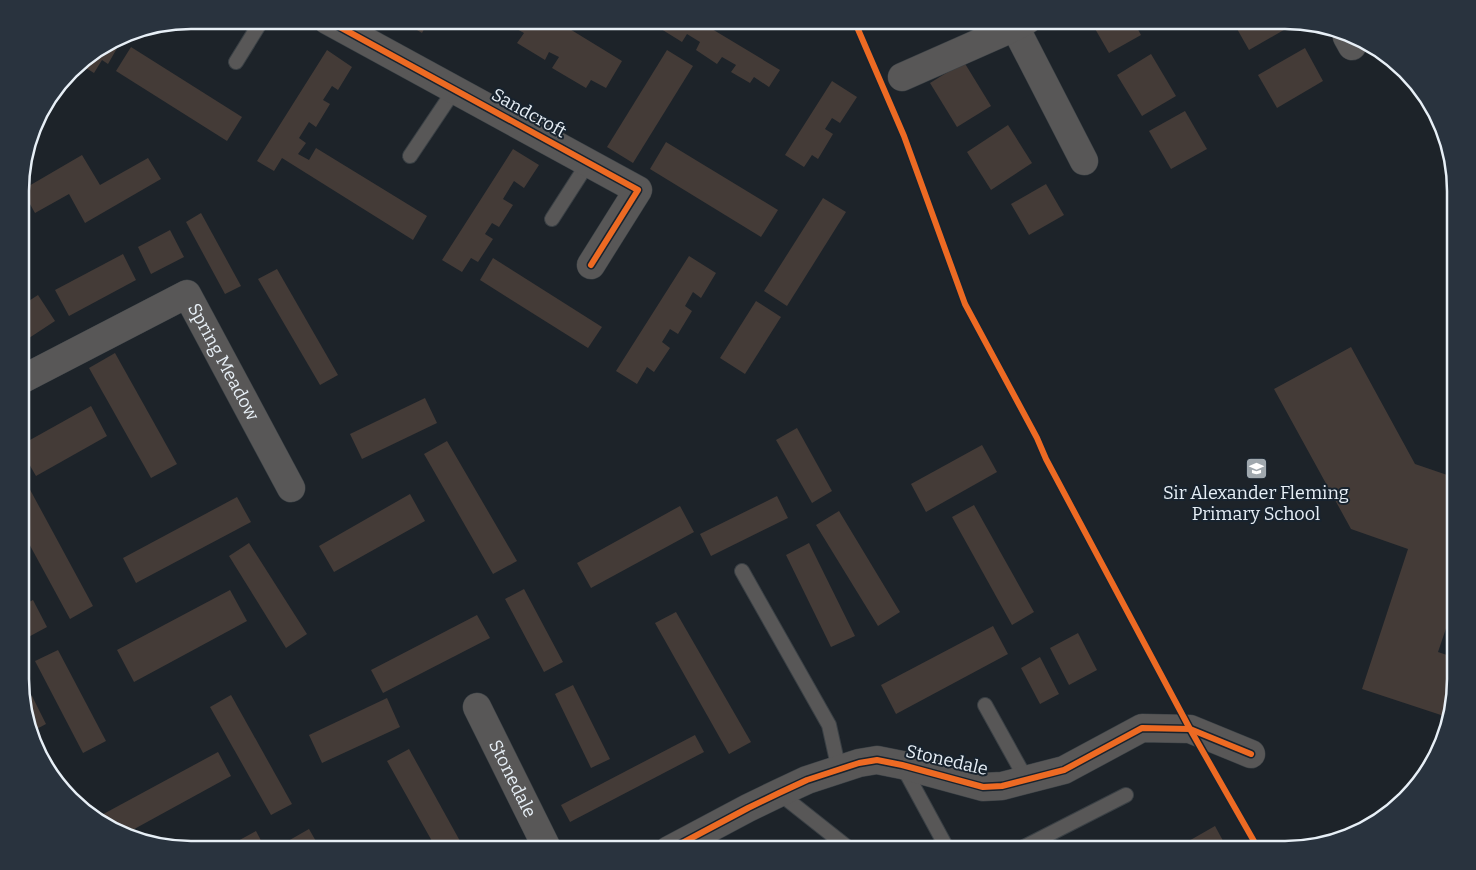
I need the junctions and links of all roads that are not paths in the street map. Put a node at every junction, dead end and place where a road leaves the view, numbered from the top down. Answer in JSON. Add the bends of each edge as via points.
{"nodes":[{"id":1,"x":256,"y":29,"type":"edge"},
{"id":2,"x":345,"y":29,"type":"edge"},
{"id":3,"x":1010,"y":29,"type":"edge"},
{"id":4,"x":1023,"y":29,"type":"edge"},
{"id":5,"x":236,"y":62,"type":"dead end"},
{"id":6,"x":902,"y":76,"type":"dead end"},
{"id":7,"x":455,"y":89,"type":"junction"},
{"id":8,"x":410,"y":156,"type":"dead end"},
{"id":9,"x":1084,"y":161,"type":"dead end"},
{"id":10,"x":588,"y":163,"type":"junction"},
{"id":11,"x":552,"y":219,"type":"dead end"},
{"id":12,"x":591,"y":264,"type":"dead end"},
{"id":13,"x":29,"y":376,"type":"edge"},
{"id":14,"x":290,"y":488,"type":"dead end"},
{"id":15,"x":742,"y":571,"type":"dead end"},
{"id":16,"x":985,"y":705,"type":"dead end"},
{"id":17,"x":477,"y":708,"type":"dead end"},
{"id":18,"x":1251,"y":754,"type":"dead end"},
{"id":19,"x":902,"y":765,"type":"junction"},
{"id":20,"x":839,"y":770,"type":"junction"},
{"id":21,"x":1026,"y":779,"type":"junction"},
{"id":22,"x":779,"y":793,"type":"junction"},
{"id":23,"x":1126,"y":795,"type":"dead end"},
{"id":24,"x":544,"y":841,"type":"edge"},
{"id":25,"x":686,"y":841,"type":"edge"},
{"id":26,"x":840,"y":841,"type":"edge"},
{"id":27,"x":943,"y":841,"type":"edge"},
{"id":28,"x":1036,"y":841,"type":"edge"}],
"edges":[{"from":1,"to":5,"type":"lane"},
{"from":2,"to":7,"type":"street","name":"Sandcroft"},
{"from":3,"to":6,"type":"street"},
{"from":4,"to":9,"type":"street"},
{"from":7,"to":8,"type":"lane"},
{"from":7,"to":10,"type":"street","name":"Sandcroft"},
{"from":10,"to":11,"type":"lane"},
{"from":10,"to":12,"type":"street","name":"Sandcroft","via":[[638,190]]},
{"from":13,"to":14,"type":"street","name":"Spring Meadow","via":[[187,294]]},
{"from":15,"to":20,"type":"lane","via":[[829,725]]},
{"from":16,"to":21,"type":"lane"},
{"from":17,"to":24,"type":"street","name":"Stonedale"},
{"from":18,"to":21,"type":"street","name":"Stonedale","via":[[1190,729],[1142,728],[1064,770]]},
{"from":19,"to":20,"type":"street","name":"Stonedale","via":[[877,760]]},
{"from":19,"to":21,"type":"street","name":"Stonedale","via":[[983,787]]},
{"from":19,"to":27,"type":"lane"},
{"from":20,"to":22,"type":"street","name":"Stonedale"},
{"from":22,"to":25,"type":"street","name":"Stonedale"},
{"from":22,"to":26,"type":"lane"},
{"from":23,"to":28,"type":"lane"}]}
